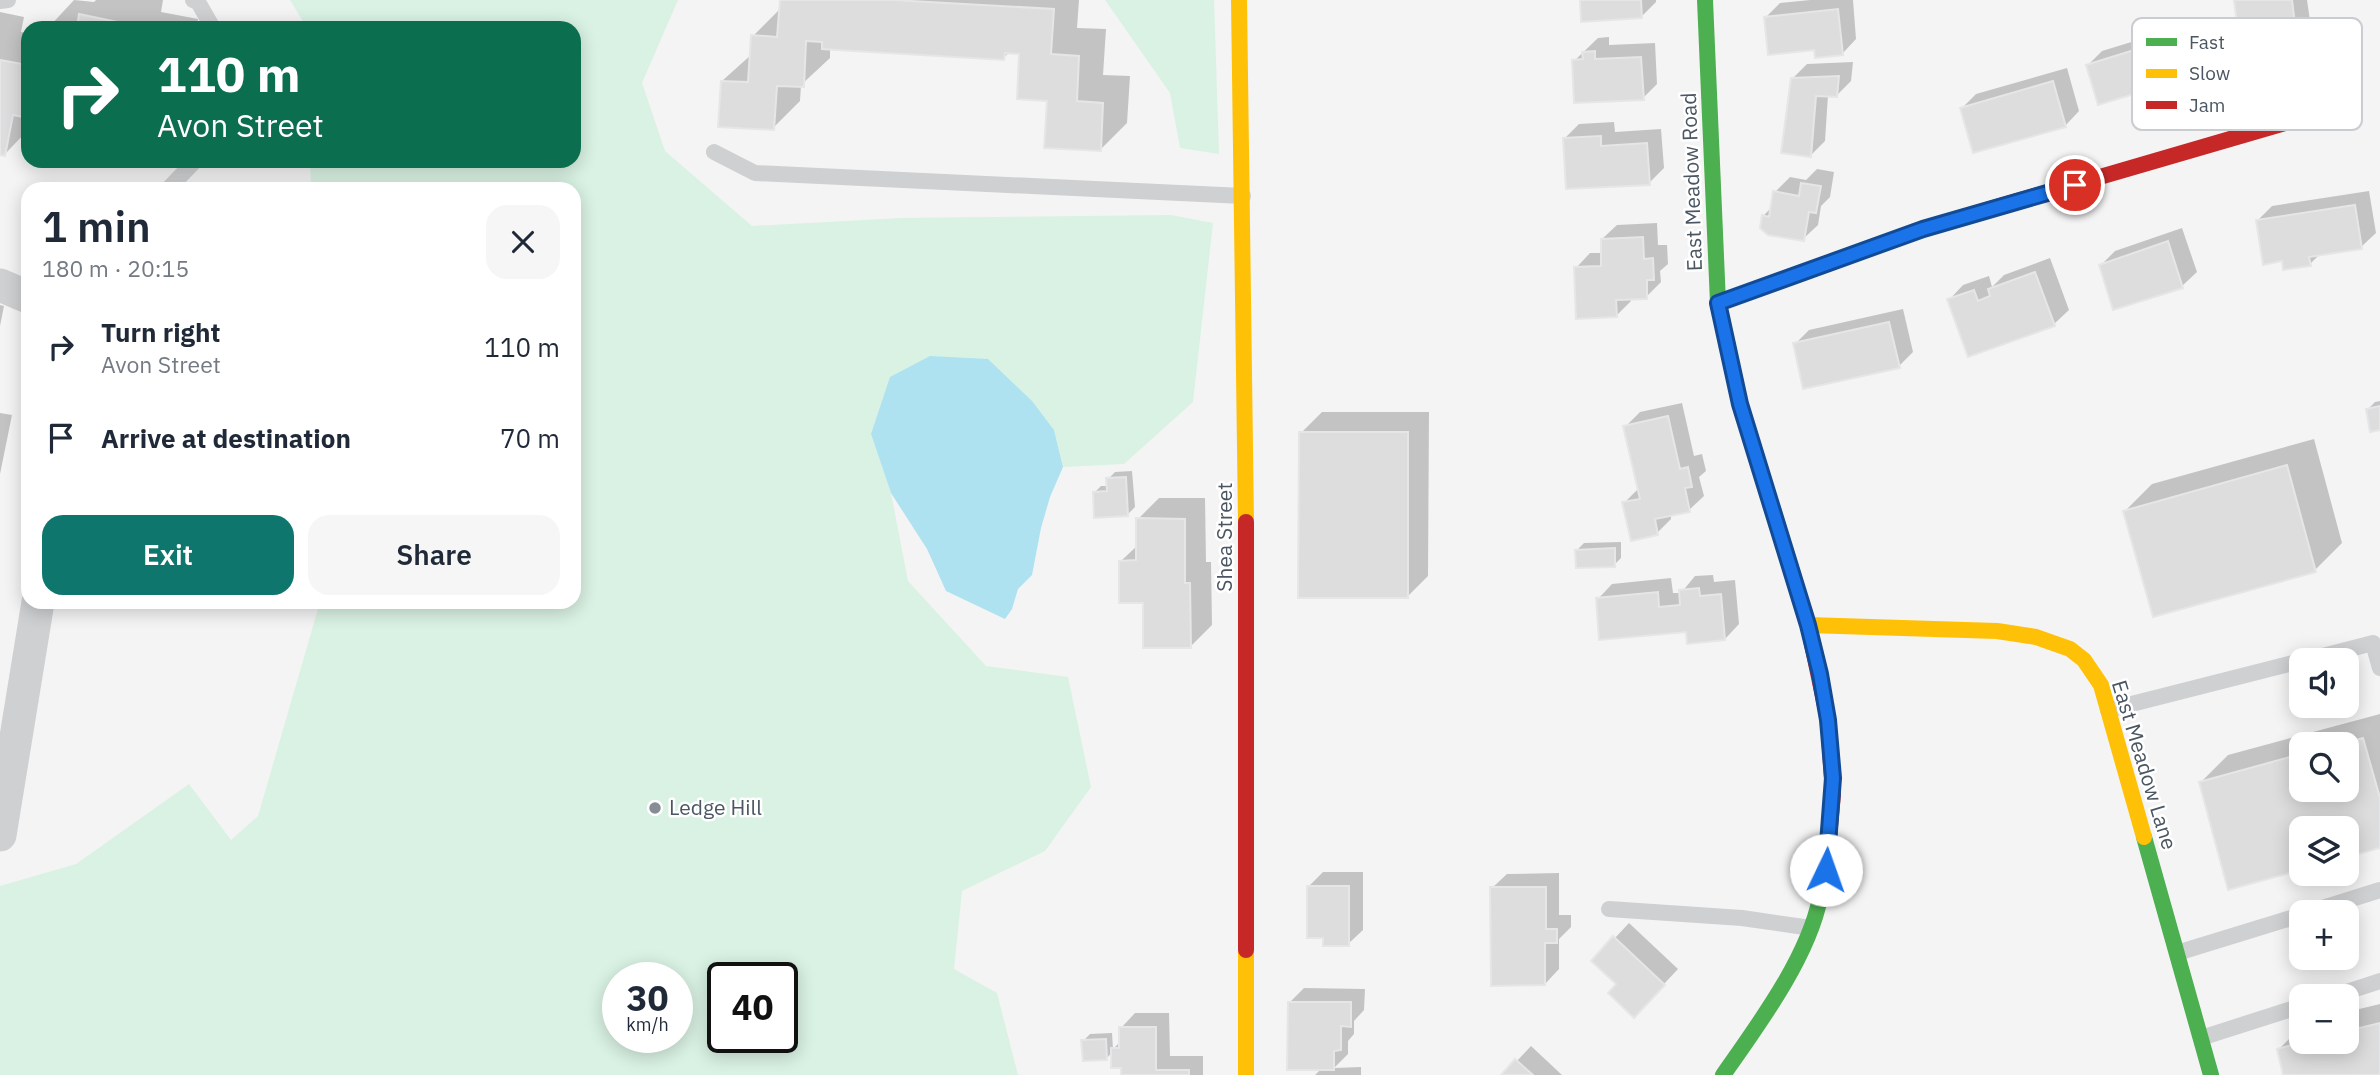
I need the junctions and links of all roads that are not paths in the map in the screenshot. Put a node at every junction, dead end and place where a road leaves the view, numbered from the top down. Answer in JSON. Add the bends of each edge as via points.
{"nodes":[{"id":1,"x":8,"y":0,"type":"edge"},
{"id":2,"x":1238,"y":0,"type":"edge"},
{"id":3,"x":1705,"y":0,"type":"edge"},
{"id":4,"x":0,"y":1,"type":"edge"},
{"id":5,"x":197,"y":1,"type":"edge"},
{"id":6,"x":209,"y":21,"type":"edge"},
{"id":7,"x":2261,"y":130,"type":"edge"},
{"id":8,"x":714,"y":152,"type":"dead end"},
{"id":9,"x":188,"y":168,"type":"edge"},
{"id":10,"x":175,"y":182,"type":"edge"},
{"id":11,"x":1243,"y":196,"type":"junction"},
{"id":12,"x":0,"y":285,"type":"edge"},
{"id":13,"x":21,"y":294,"type":"edge"},
{"id":14,"x":1718,"y":303,"type":"junction"},
{"id":15,"x":37,"y":609,"type":"edge"},
{"id":16,"x":1808,"y":625,"type":"junction"},
{"id":17,"x":2354,"y":648,"type":"edge"},
{"id":18,"x":2289,"y":664,"type":"edge"},
{"id":19,"x":2380,"y":668,"type":"edge"},
{"id":20,"x":2108,"y":710,"type":"junction"},
{"id":21,"x":0,"y":835,"type":"edge"},
{"id":22,"x":2380,"y":890,"type":"edge"},
{"id":23,"x":2348,"y":900,"type":"edge"},
{"id":24,"x":1609,"y":909,"type":"dead end"},
{"id":25,"x":2289,"y":919,"type":"edge"},
{"id":26,"x":1811,"y":928,"type":"junction"},
{"id":27,"x":2176,"y":953,"type":"junction"},
{"id":28,"x":2380,"y":981,"type":"edge"},
{"id":29,"x":2359,"y":988,"type":"edge"},
{"id":30,"x":2289,"y":1010,"type":"edge"},
{"id":31,"x":2200,"y":1038,"type":"junction"},
{"id":32,"x":1246,"y":1075,"type":"edge"},
{"id":33,"x":1723,"y":1075,"type":"edge"},
{"id":34,"x":2211,"y":1075,"type":"edge"}],
"edges":[{"from":1,"to":4,"type":"lane"},
{"from":2,"to":11,"type":"street","name":"Shea Street"},
{"from":3,"to":14,"type":"street","name":"East Meadow Road"},
{"from":5,"to":6,"type":"lane"},
{"from":7,"to":14,"type":"street","via":[[1923,229]]},
{"from":8,"to":11,"type":"lane","via":[[755,173]]},
{"from":9,"to":10,"type":"lane"},
{"from":11,"to":32,"type":"street","name":"Shea Street"},
{"from":12,"to":13,"type":"street"},
{"from":14,"to":16,"type":"street","name":"East Meadow Road","via":[[1740,404]]},
{"from":15,"to":21,"type":"street"},
{"from":16,"to":20,"type":"street","name":"East Meadow Lane","via":[[1965,629],[2046,640],[2083,659],[2101,685]]},
{"from":16,"to":26,"type":"street","name":"East Meadow Road","via":[[1828,720],[1833,794],[1826,870]]},
{"from":17,"to":19,"type":"lane","via":[[2374,643]]},
{"from":18,"to":20,"type":"lane"},
{"from":20,"to":27,"type":"street","name":"East Meadow Lane"},
{"from":22,"to":23,"type":"lane"},
{"from":24,"to":26,"type":"lane"},
{"from":25,"to":27,"type":"lane"},
{"from":26,"to":33,"type":"street","name":"East Meadow Road","via":[[1774,1001]]},
{"from":27,"to":31,"type":"street","name":"East Meadow Lane"},
{"from":28,"to":29,"type":"lane"},
{"from":30,"to":31,"type":"lane"},
{"from":31,"to":34,"type":"street","name":"East Meadow Lane"}]}
